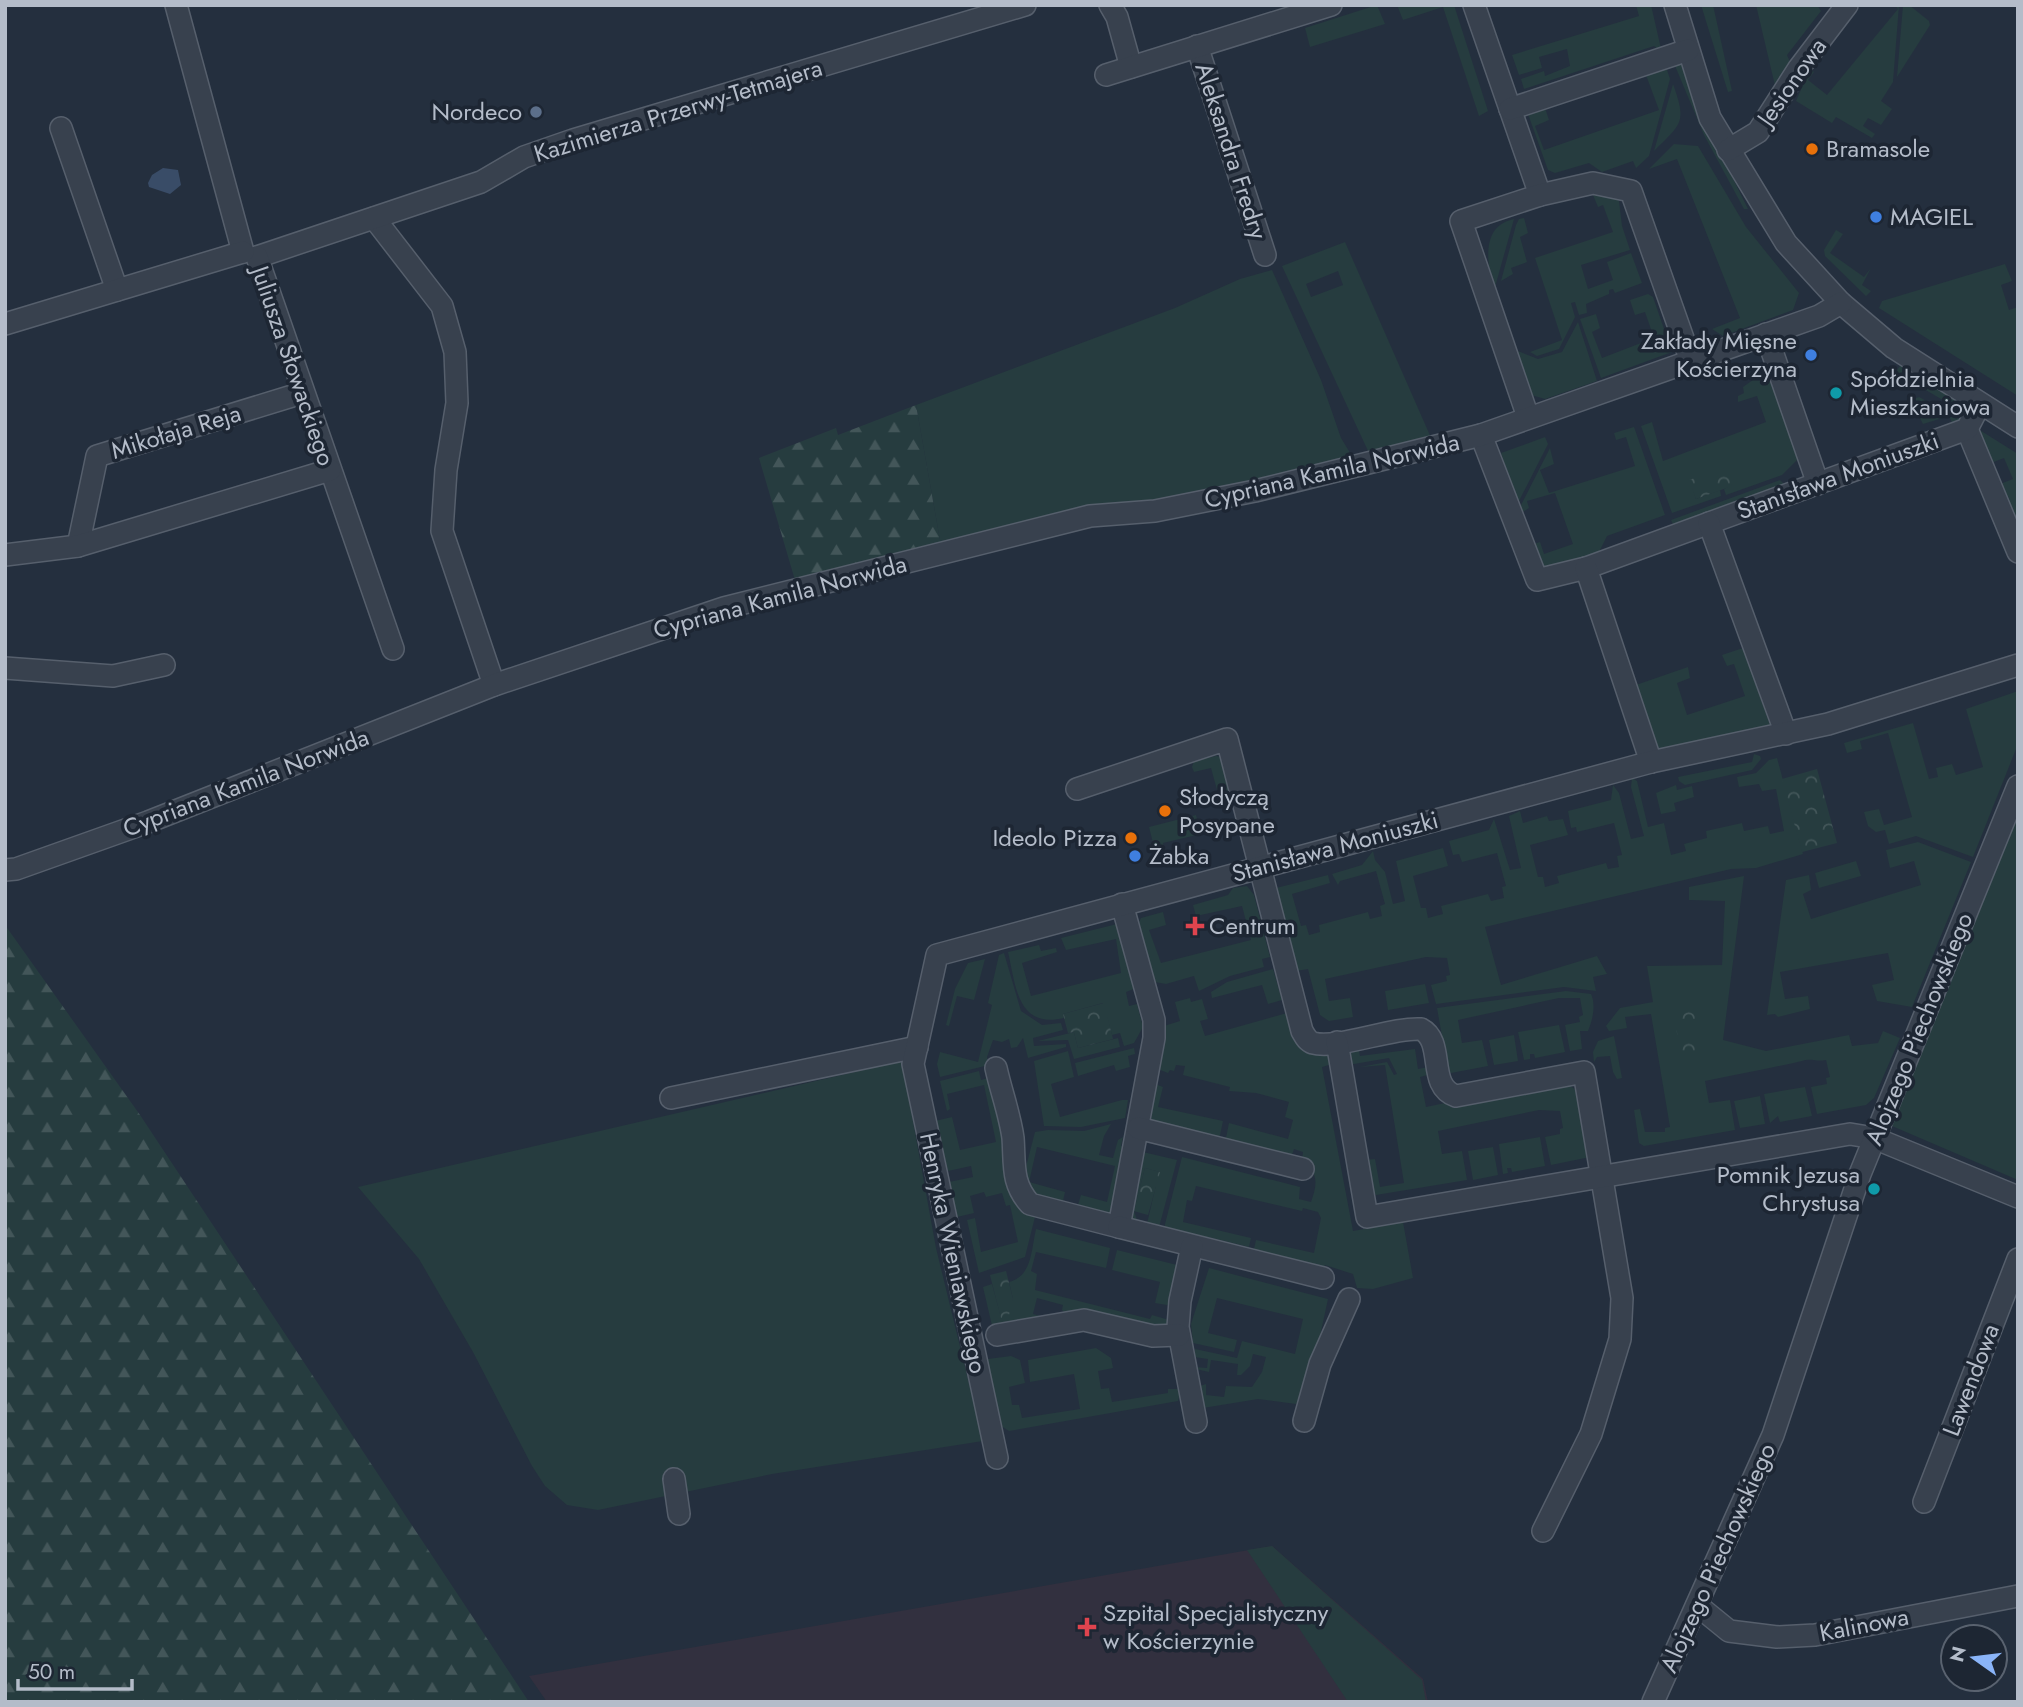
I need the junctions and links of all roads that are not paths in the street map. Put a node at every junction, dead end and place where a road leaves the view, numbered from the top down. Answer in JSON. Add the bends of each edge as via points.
{"nodes":[{"id":1,"x":176,"y":5,"type":"edge"},
{"id":2,"x":1025,"y":5,"type":"edge"},
{"id":3,"x":1110,"y":5,"type":"edge"},
{"id":4,"x":1331,"y":5,"type":"edge"},
{"id":5,"x":1474,"y":5,"type":"edge"},
{"id":6,"x":1675,"y":5,"type":"edge"},
{"id":7,"x":1847,"y":5,"type":"edge"},
{"id":8,"x":1196,"y":46,"type":"junction"},
{"id":9,"x":1688,"y":50,"type":"junction"},
{"id":10,"x":1131,"y":67,"type":"junction"},
{"id":11,"x":1106,"y":75,"type":"dead end"},
{"id":12,"x":1510,"y":109,"type":"junction"},
{"id":13,"x":61,"y":128,"type":"dead end"},
{"id":14,"x":1728,"y":150,"type":"junction"},
{"id":15,"x":1541,"y":195,"type":"junction"},
{"id":16,"x":374,"y":218,"type":"junction"},
{"id":17,"x":250,"y":254,"type":"junction"},
{"id":18,"x":1265,"y":255,"type":"dead end"},
{"id":19,"x":117,"y":290,"type":"junction"},
{"id":20,"x":1841,"y":303,"type":"junction"},
{"id":21,"x":5,"y":324,"type":"edge"},
{"id":22,"x":1766,"y":334,"type":"junction"},
{"id":23,"x":1691,"y":361,"type":"junction"},
{"id":24,"x":302,"y":393,"type":"junction"},
{"id":25,"x":1980,"y":404,"type":"junction"},
{"id":26,"x":1528,"y":417,"type":"junction"},
{"id":27,"x":2018,"y":427,"type":"edge"},
{"id":28,"x":1967,"y":429,"type":"junction"},
{"id":29,"x":1481,"y":435,"type":"junction"},
{"id":30,"x":330,"y":470,"type":"junction"},
{"id":31,"x":1818,"y":484,"type":"junction"},
{"id":32,"x":1710,"y":523,"type":"junction"},
{"id":33,"x":78,"y":546,"type":"junction"},
{"id":34,"x":2018,"y":552,"type":"edge"},
{"id":35,"x":5,"y":555,"type":"edge"},
{"id":36,"x":1586,"y":568,"type":"junction"},
{"id":37,"x":393,"y":649,"type":"dead end"},
{"id":38,"x":164,"y":665,"type":"dead end"},
{"id":39,"x":2018,"y":665,"type":"edge"},
{"id":40,"x":5,"y":668,"type":"edge"},
{"id":41,"x":494,"y":685,"type":"junction"},
{"id":42,"x":1786,"y":734,"type":"junction"},
{"id":43,"x":1651,"y":762,"type":"junction"},
{"id":44,"x":2018,"y":786,"type":"edge"},
{"id":45,"x":1077,"y":789,"type":"dead end"},
{"id":46,"x":1261,"y":867,"type":"junction"},
{"id":47,"x":11,"y":869,"type":"edge"},
{"id":48,"x":1122,"y":904,"type":"junction"},
{"id":49,"x":937,"y":954,"type":"joint"},
{"id":50,"x":1337,"y":1042,"type":"junction"},
{"id":51,"x":917,"y":1047,"type":"junction"},
{"id":52,"x":996,"y":1068,"type":"dead end"},
{"id":53,"x":671,"y":1098,"type":"dead end"},
{"id":54,"x":1138,"y":1128,"type":"junction"},
{"id":55,"x":1874,"y":1138,"type":"junction"},
{"id":56,"x":1303,"y":1169,"type":"dead end"},
{"id":57,"x":1602,"y":1178,"type":"junction"},
{"id":58,"x":2018,"y":1197,"type":"edge"},
{"id":59,"x":1119,"y":1227,"type":"junction"},
{"id":60,"x":1192,"y":1245,"type":"junction"},
{"id":61,"x":2018,"y":1259,"type":"edge"},
{"id":62,"x":1324,"y":1278,"type":"dead end"},
{"id":63,"x":1349,"y":1299,"type":"dead end"},
{"id":64,"x":997,"y":1335,"type":"dead end"},
{"id":65,"x":1179,"y":1335,"type":"junction"},
{"id":66,"x":1304,"y":1421,"type":"dead end"},
{"id":67,"x":1196,"y":1422,"type":"dead end"},
{"id":68,"x":997,"y":1458,"type":"dead end"},
{"id":69,"x":674,"y":1479,"type":"dead end"},
{"id":70,"x":1924,"y":1502,"type":"dead end"},
{"id":71,"x":679,"y":1514,"type":"dead end"},
{"id":72,"x":1543,"y":1531,"type":"dead end"},
{"id":73,"x":2018,"y":1596,"type":"edge"},
{"id":74,"x":1697,"y":1605,"type":"junction"},
{"id":75,"x":1653,"y":1702,"type":"edge"}],
"edges":[{"from":1,"to":17,"type":"street","name":"Juliusza Słowackiego"},
{"from":2,"to":16,"type":"street","name":"Kazimierza Przerwy-Tetmajera","via":[[524,157],[481,182]]},
{"from":3,"to":10,"type":"street"},
{"from":4,"to":8,"type":"street"},
{"from":5,"to":12,"type":"street"},
{"from":6,"to":9,"type":"street"},
{"from":7,"to":14,"type":"street","name":"Jesionowa","via":[[1758,132]]},
{"from":8,"to":10,"type":"street"},
{"from":8,"to":18,"type":"street","name":"Aleksandra Fredry"},
{"from":9,"to":12,"type":"street"},
{"from":9,"to":14,"type":"street","via":[[1710,118]]},
{"from":10,"to":11,"type":"street"},
{"from":12,"to":15,"type":"street"},
{"from":13,"to":19,"type":"street"},
{"from":14,"to":20,"type":"street","via":[[1786,243]]},
{"from":15,"to":23,"type":"street","via":[[1592,183],[1631,191]]},
{"from":15,"to":26,"type":"street","via":[[1461,221]]},
{"from":16,"to":17,"type":"street","name":"Kazimierza Przerwy-Tetmajera"},
{"from":16,"to":41,"type":"street","via":[[442,306],[455,352],[457,403],[442,531]]},
{"from":17,"to":19,"type":"street","name":"Kazimierza Przerwy-Tetmajera"},
{"from":17,"to":24,"type":"street","name":"Juliusza Słowackiego"},
{"from":19,"to":21,"type":"street","name":"Kazimierza Przerwy-Tetmajera"},
{"from":20,"to":22,"type":"street","name":"Cypriana Kamila Norwida","via":[[1819,316]]},
{"from":20,"to":25,"type":"street","via":[[1894,348]]},
{"from":22,"to":23,"type":"street","name":"Cypriana Kamila Norwida"},
{"from":22,"to":31,"type":"street"},
{"from":23,"to":26,"type":"street","name":"Cypriana Kamila Norwida"},
{"from":24,"to":30,"type":"street","name":"Juliusza Słowackiego"},
{"from":24,"to":33,"type":"street","name":"Mikołaja Reja","via":[[97,456]]},
{"from":25,"to":27,"type":"street"},
{"from":25,"to":28,"type":"street","name":"Stanisława Moniuszki"},
{"from":26,"to":29,"type":"street","name":"Cypriana Kamila Norwida"},
{"from":28,"to":31,"type":"street","name":"Stanisława Moniuszki"},
{"from":28,"to":34,"type":"street","name":"Stanisława Moniuszki"},
{"from":29,"to":36,"type":"street","via":[[1537,580]]},
{"from":29,"to":41,"type":"street","name":"Cypriana Kamila Norwida","via":[[1255,491],[1155,511],[1090,516],[738,604]]},
{"from":30,"to":33,"type":"street"},
{"from":30,"to":37,"type":"street","name":"Juliusza Słowackiego"},
{"from":31,"to":32,"type":"street","name":"Stanisława Moniuszki"},
{"from":32,"to":36,"type":"street","name":"Stanisława Moniuszki"},
{"from":32,"to":42,"type":"street","name":"Stanisława Moniuszki"},
{"from":33,"to":35,"type":"street"},
{"from":36,"to":43,"type":"street"},
{"from":38,"to":40,"type":"street","via":[[113,676]]},
{"from":39,"to":42,"type":"street","name":"Stanisława Moniuszki"},
{"from":41,"to":47,"type":"street","name":"Cypriana Kamila Norwida","via":[[161,817]]},
{"from":42,"to":43,"type":"street","name":"Stanisława Moniuszki"},
{"from":43,"to":46,"type":"street","name":"Stanisława Moniuszki"},
{"from":44,"to":55,"type":"street","name":"Alojzego Piechowskiego"},
{"from":45,"to":46,"type":"street","via":[[1227,739]]},
{"from":46,"to":48,"type":"street","name":"Stanisława Moniuszki"},
{"from":46,"to":50,"type":"street","via":[[1302,1031],[1315,1044]]},
{"from":48,"to":49,"type":"street","name":"Stanisława Moniuszki"},
{"from":48,"to":54,"type":"street","via":[[1154,1020]]},
{"from":49,"to":51,"type":"street","name":"Henryka Wieniawskiego"},
{"from":50,"to":57,"type":"street","via":[[1421,1029],[1430,1039],[1441,1086],[1456,1096],[1584,1072]]},
{"from":50,"to":57,"type":"street","via":[[1367,1217]]},
{"from":51,"to":53,"type":"street"},
{"from":51,"to":68,"type":"street","name":"Henryka Wieniawskiego","via":[[913,1064]]},
{"from":52,"to":59,"type":"street","via":[[1013,1137],[1014,1181],[1022,1195],[1030,1204]]},
{"from":54,"to":56,"type":"street"},
{"from":54,"to":59,"type":"street"},
{"from":55,"to":57,"type":"street","via":[[1850,1134]]},
{"from":55,"to":58,"type":"street"},
{"from":55,"to":74,"type":"street","name":"Alojzego Piechowskiego","via":[[1785,1403]]},
{"from":57,"to":72,"type":"street","via":[[1622,1298],[1620,1339],[1591,1434]]},
{"from":59,"to":60,"type":"street"},
{"from":60,"to":62,"type":"street"},
{"from":60,"to":65,"type":"street","via":[[1180,1301]]},
{"from":61,"to":70,"type":"street","name":"Lawendowa"},
{"from":63,"to":66,"type":"street","via":[[1320,1364]]},
{"from":64,"to":65,"type":"street","via":[[1084,1320],[1153,1336]]},
{"from":65,"to":67,"type":"street"},
{"from":69,"to":71,"type":"street"},
{"from":73,"to":74,"type":"street","name":"Kalinowa","via":[[1815,1636],[1729,1631]]},
{"from":74,"to":75,"type":"street","name":"Alojzego Piechowskiego"}]}
